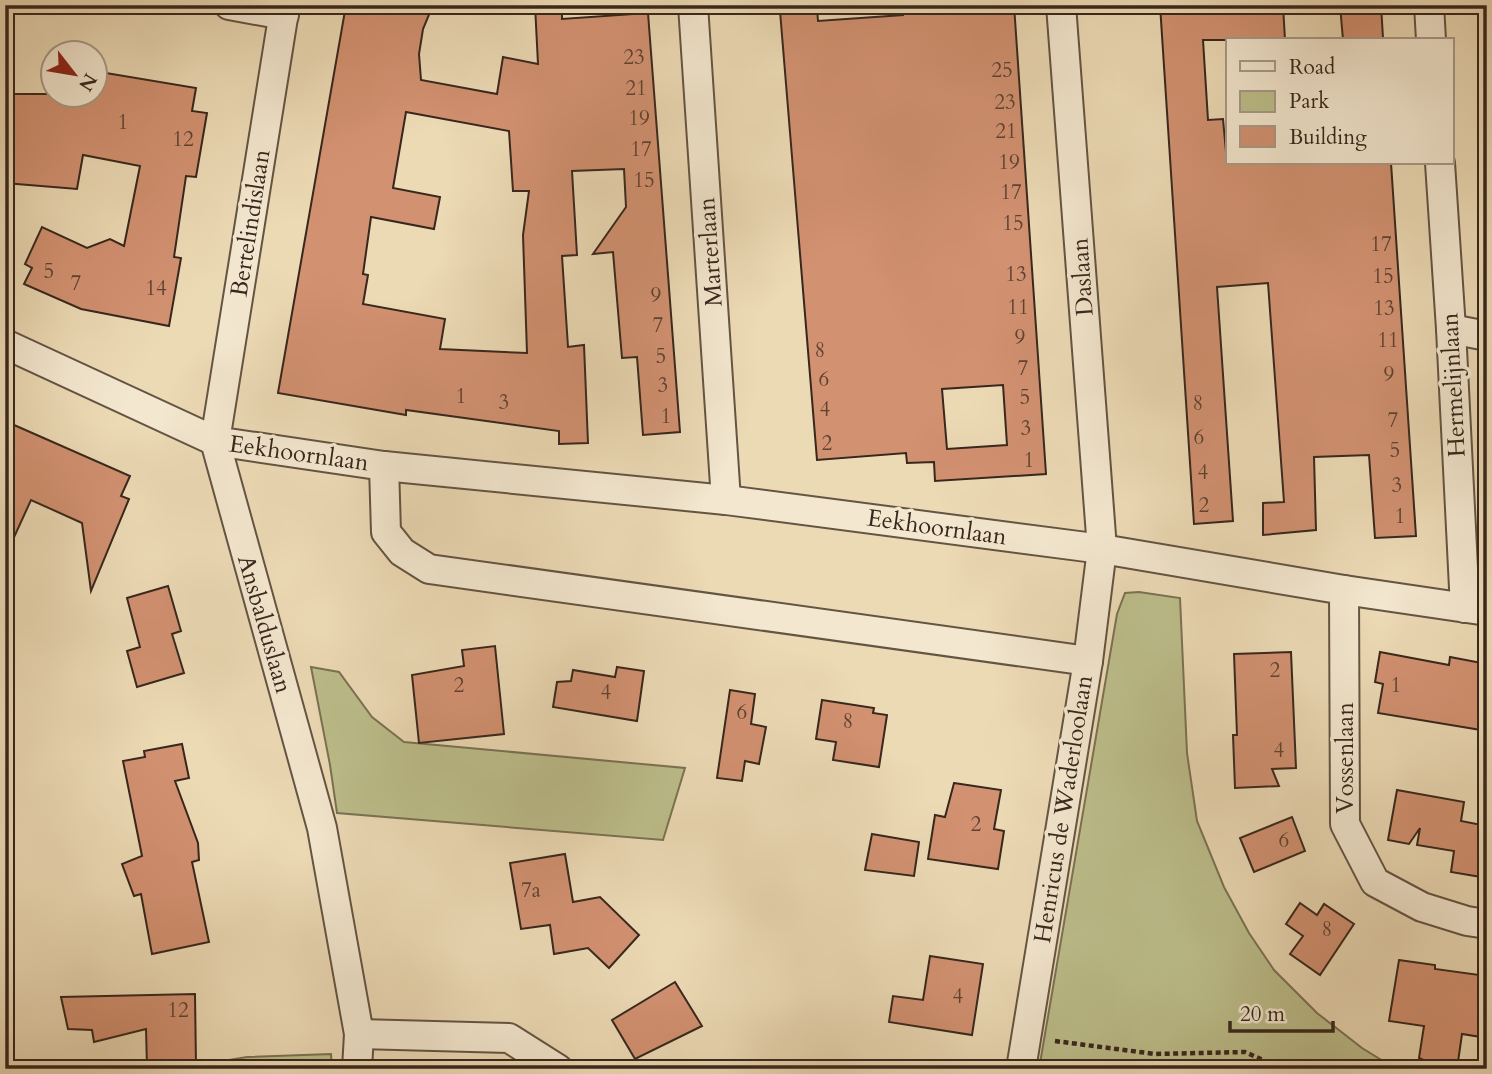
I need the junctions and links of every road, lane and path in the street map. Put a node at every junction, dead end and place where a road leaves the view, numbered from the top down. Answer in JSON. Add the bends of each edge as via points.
{"nodes":[{"id":1,"x":229,"y":5,"type":"edge"},
{"id":2,"x":693,"y":5,"type":"edge"},
{"id":3,"x":1061,"y":5,"type":"edge"},
{"id":4,"x":1429,"y":5,"type":"edge"},
{"id":5,"x":285,"y":10,"type":"edge"},
{"id":6,"x":1431,"y":38,"type":"edge"},
{"id":7,"x":1440,"y":164,"type":"edge"},
{"id":8,"x":1451,"y":329,"type":"junction"},
{"id":9,"x":1487,"y":336,"type":"edge"},
{"id":10,"x":5,"y":344,"type":"edge"},
{"id":11,"x":215,"y":441,"type":"junction"},
{"id":12,"x":384,"y":466,"type":"junction"},
{"id":13,"x":726,"y":499,"type":"junction"},
{"id":14,"x":1102,"y":549,"type":"junction"},
{"id":15,"x":1344,"y":590,"type":"junction"},
{"id":16,"x":1476,"y":609,"type":"edge"},
{"id":17,"x":1088,"y":661,"type":"junction"},
{"id":18,"x":1487,"y":924,"type":"edge"},
{"id":19,"x":359,"y":1034,"type":"junction"},
{"id":20,"x":1026,"y":1037,"type":"junction"},
{"id":21,"x":357,"y":1069,"type":"edge"},
{"id":22,"x":558,"y":1069,"type":"edge"},
{"id":23,"x":1021,"y":1069,"type":"edge"},
{"id":24,"x":1283,"y":1069,"type":"edge"}],
"edges":[{"from":1,"to":5,"type":"street"},
{"from":2,"to":13,"type":"street","name":"Marterlaan"},
{"from":3,"to":14,"type":"street","name":"Daslaan"},
{"from":4,"to":6,"type":"street"},
{"from":5,"to":11,"type":"street","name":"Bertelindislaan"},
{"from":7,"to":8,"type":"street","name":"Hermelijnlaan"},
{"from":8,"to":9,"type":"street"},
{"from":8,"to":16,"type":"street","name":"Hermelijnlaan"},
{"from":10,"to":11,"type":"street"},
{"from":11,"to":12,"type":"street","name":"Eekhoornlaan"},
{"from":11,"to":19,"type":"street","name":"Ansbalduslaan","via":[[322,828]]},
{"from":12,"to":13,"type":"street","name":"Eekhoornlaan"},
{"from":12,"to":17,"type":"street","name":"Eekhoornlaan","via":[[386,532],[401,552],[429,569]]},
{"from":13,"to":14,"type":"street","name":"Eekhoornlaan"},
{"from":14,"to":15,"type":"street","name":"Eekhoornlaan"},
{"from":14,"to":17,"type":"street","name":"Henricus de Waderloolaan"},
{"from":15,"to":16,"type":"street","name":"Eekhoornlaan"},
{"from":15,"to":18,"type":"street","name":"Vossenlaan","via":[[1345,824],[1375,881],[1422,907]]},
{"from":17,"to":20,"type":"street","name":"Henricus de Waderloolaan"},
{"from":19,"to":21,"type":"street","name":"Ansbalduslaan"},
{"from":19,"to":22,"type":"street","via":[[509,1038]]},
{"from":20,"to":23,"type":"street","name":"Henricus de Waderloolaan"},
{"from":20,"to":24,"type":"path","via":[[1155,1054],[1245,1052]]}]}
